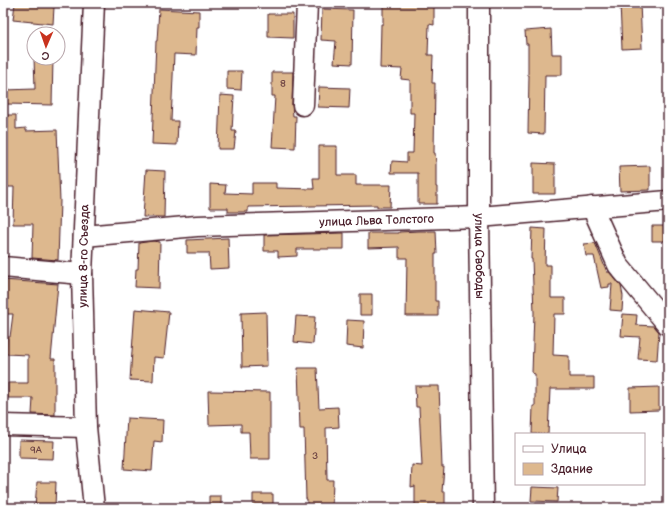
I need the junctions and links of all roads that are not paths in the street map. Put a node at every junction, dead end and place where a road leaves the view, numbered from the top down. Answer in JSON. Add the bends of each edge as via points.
{"nodes":[{"id":1,"x":94,"y":3,"type":"edge"},
{"id":2,"x":307,"y":3,"type":"edge"},
{"id":3,"x":479,"y":3,"type":"edge"},
{"id":4,"x":303,"y":105,"type":"dead end"},
{"id":5,"x":668,"y":200,"type":"edge"},
{"id":6,"x":592,"y":207,"type":"junction"},
{"id":7,"x":479,"y":217,"type":"junction"},
{"id":8,"x":84,"y":236,"type":"junction"},
{"id":9,"x":3,"y":267,"type":"edge"},
{"id":10,"x":82,"y":274,"type":"junction"},
{"id":11,"x":668,"y":324,"type":"edge"},
{"id":12,"x":3,"y":425,"type":"edge"},
{"id":13,"x":86,"y":427,"type":"junction"},
{"id":14,"x":94,"y":508,"type":"edge"},
{"id":15,"x":483,"y":508,"type":"edge"}],
"edges":[{"from":1,"to":8,"type":"street","name":"улица 8-го Съезда"},
{"from":2,"to":4,"type":"street"},
{"from":3,"to":7,"type":"street","name":"улица Свободы"},
{"from":5,"to":6,"type":"street","name":"улица Льва Толстого"},
{"from":6,"to":7,"type":"street","name":"улица Льва Толстого"},
{"from":6,"to":11,"type":"street","via":[[618,265]]},
{"from":7,"to":8,"type":"street","name":"улица Льва Толстого","via":[[197,226]]},
{"from":7,"to":15,"type":"street","name":"улица Свободы"},
{"from":8,"to":10,"type":"street","name":"улица 8-го Съезда"},
{"from":9,"to":10,"type":"street"},
{"from":10,"to":13,"type":"street","name":"улица 8-го Съезда"},
{"from":12,"to":13,"type":"street"},
{"from":13,"to":14,"type":"street","name":"улица 8-го Съезда"}]}
